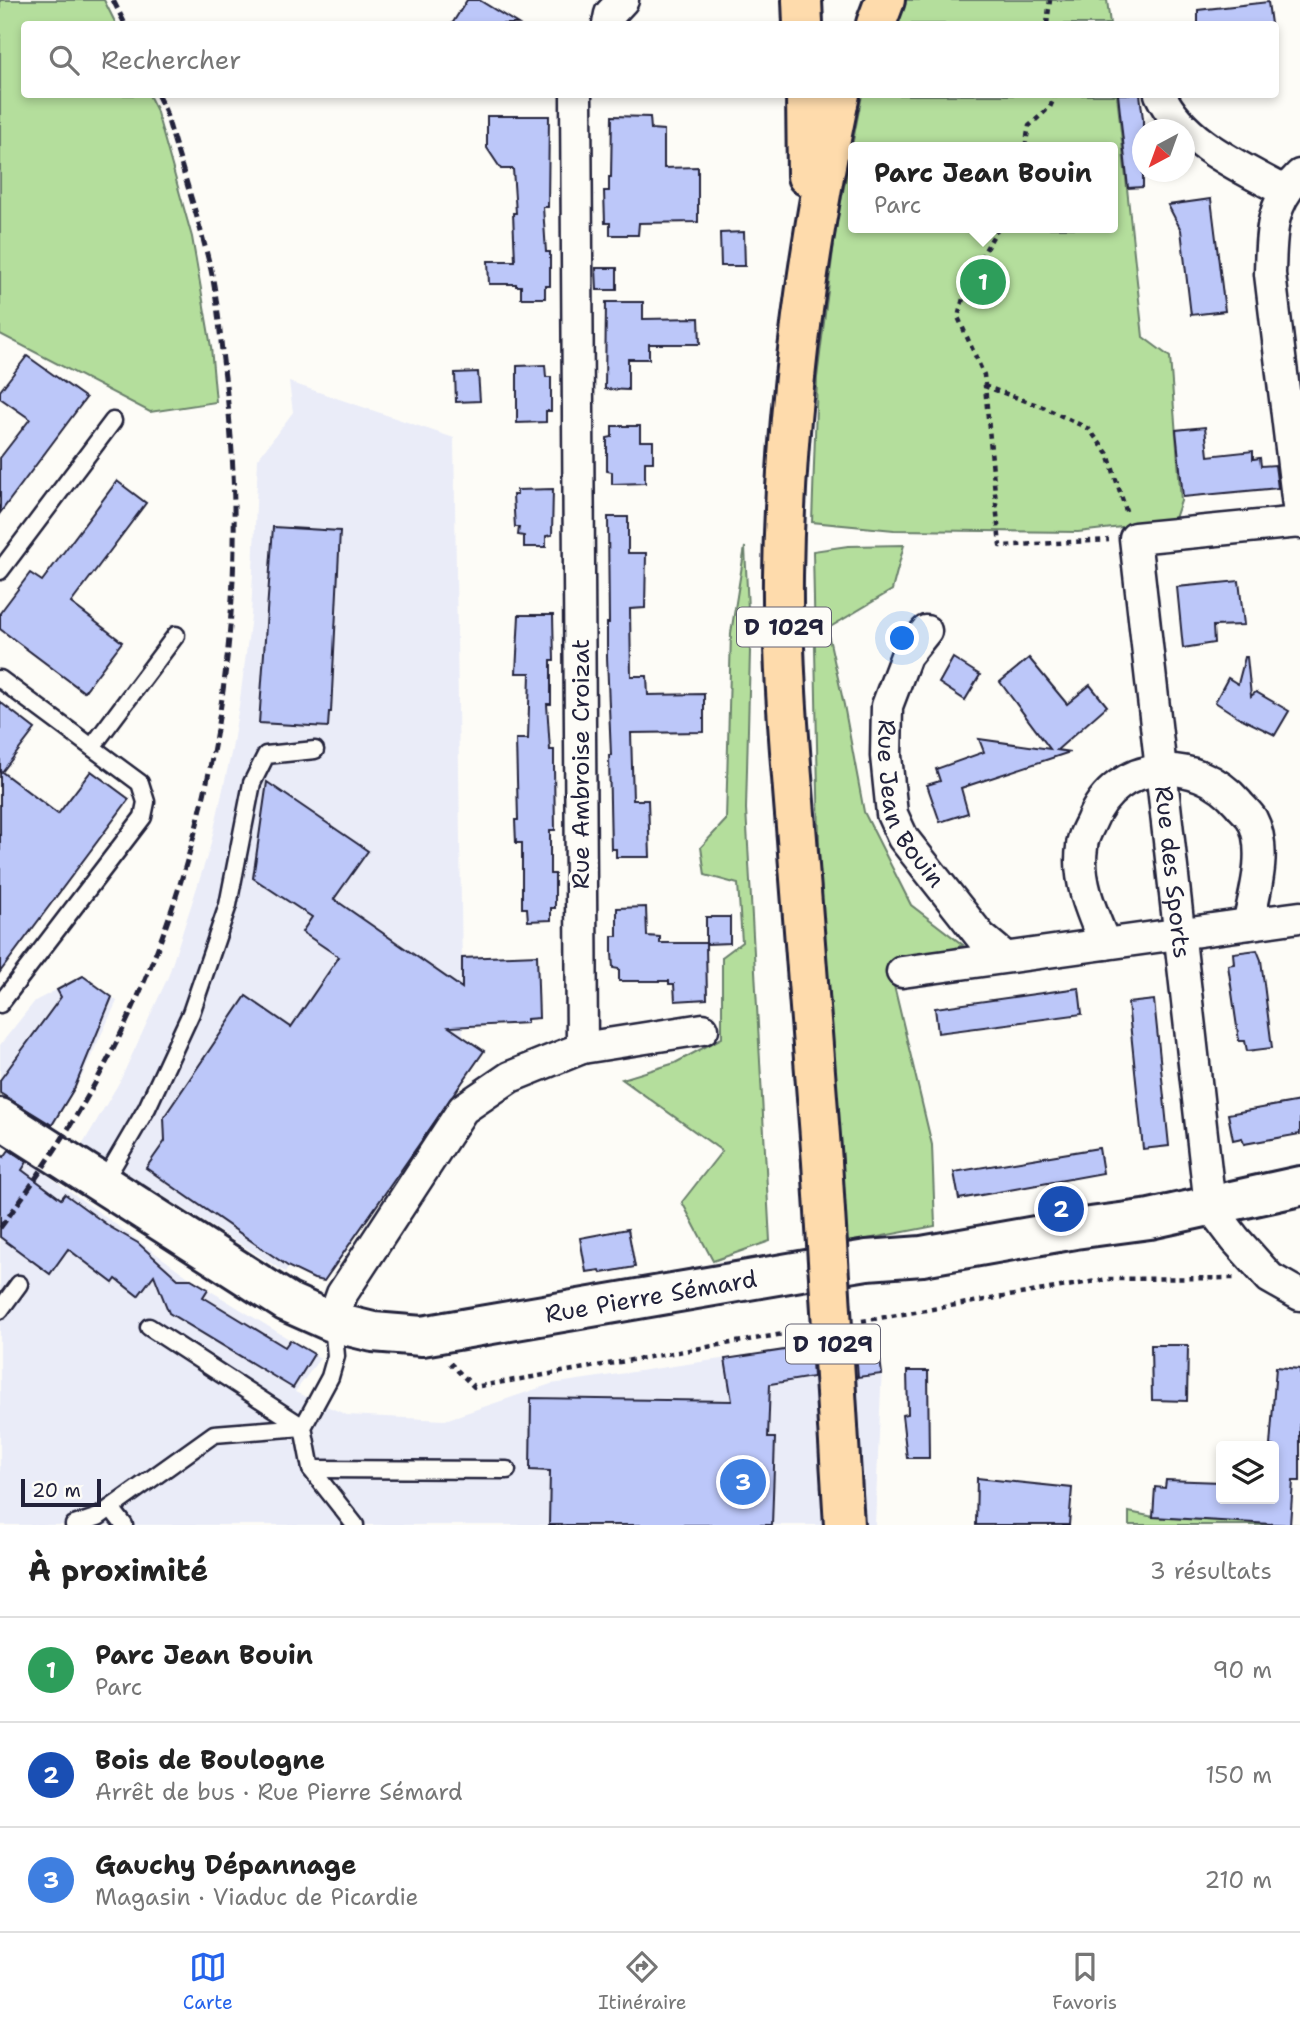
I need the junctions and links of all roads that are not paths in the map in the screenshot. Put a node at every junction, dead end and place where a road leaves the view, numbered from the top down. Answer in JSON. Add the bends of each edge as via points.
{"nodes":[{"id":1,"x":623,"y":0,"type":"edge"},
{"id":2,"x":802,"y":0,"type":"edge"},
{"id":3,"x":861,"y":0,"type":"edge"},
{"id":4,"x":885,"y":0,"type":"edge"},
{"id":5,"x":609,"y":21,"type":"edge"},
{"id":6,"x":803,"y":21,"type":"edge"},
{"id":7,"x":857,"y":21,"type":"edge"},
{"id":8,"x":877,"y":21,"type":"edge"},
{"id":9,"x":576,"y":98,"type":"edge"},
{"id":10,"x":806,"y":98,"type":"edge"},
{"id":11,"x":839,"y":98,"type":"edge"},
{"id":12,"x":851,"y":98,"type":"edge"},
{"id":13,"x":1162,"y":98,"type":"edge"},
{"id":14,"x":824,"y":174,"type":"junction"},
{"id":15,"x":1292,"y":183,"type":"edge"},
{"id":16,"x":809,"y":276,"type":"junction"},
{"id":17,"x":1293,"y":393,"type":"edge"},
{"id":18,"x":113,"y":421,"type":"dead end"},
{"id":19,"x":1300,"y":522,"type":"edge"},
{"id":20,"x":0,"y":571,"type":"edge"},
{"id":21,"x":926,"y":631,"type":"dead end"},
{"id":22,"x":176,"y":635,"type":"dead end"},
{"id":23,"x":0,"y":679,"type":"edge"},
{"id":24,"x":92,"y":747,"type":"junction"},
{"id":25,"x":315,"y":750,"type":"dead end"},
{"id":26,"x":1161,"y":768,"type":"junction"},
{"id":27,"x":1300,"y":917,"type":"edge"},
{"id":28,"x":1248,"y":924,"type":"junction"},
{"id":29,"x":1179,"y":933,"type":"junction"},
{"id":30,"x":1105,"y":944,"type":"junction"},
{"id":31,"x":1005,"y":957,"type":"junction"},
{"id":32,"x":902,"y":971,"type":"dead end"},
{"id":33,"x":0,"y":1004,"type":"edge"},
{"id":34,"x":703,"y":1029,"type":"dead end"},
{"id":35,"x":583,"y":1048,"type":"junction"},
{"id":36,"x":0,"y":1118,"type":"edge"},
{"id":37,"x":102,"y":1185,"type":"junction"},
{"id":38,"x":1300,"y":1186,"type":"edge"},
{"id":39,"x":1210,"y":1206,"type":"junction"},
{"id":40,"x":19,"y":1284,"type":"dead end"},
{"id":41,"x":1300,"y":1294,"type":"edge"},
{"id":42,"x":0,"y":1310,"type":"edge"},
{"id":43,"x":332,"y":1322,"type":"junction"},
{"id":44,"x":149,"y":1326,"type":"dead end"},
{"id":45,"x":303,"y":1427,"type":"junction"},
{"id":46,"x":311,"y":1469,"type":"junction"},
{"id":47,"x":507,"y":1470,"type":"dead end"},
{"id":48,"x":111,"y":1508,"type":"junction"},
{"id":49,"x":74,"y":1525,"type":"edge"},
{"id":50,"x":124,"y":1525,"type":"edge"},
{"id":51,"x":355,"y":1525,"type":"edge"},
{"id":52,"x":844,"y":1525,"type":"edge"}],
"edges":[{"from":1,"to":5,"type":"street"},
{"from":2,"to":6,"type":"main road"},
{"from":3,"to":7,"type":"main road"},
{"from":4,"to":8,"type":"main road"},
{"from":9,"to":35,"type":"street","name":"Rue Ambroise Croizat"},
{"from":10,"to":16,"type":"main road"},
{"from":11,"to":14,"type":"main road","number":"D 1029"},
{"from":12,"to":14,"type":"main road"},
{"from":13,"to":15,"type":"street","via":[[1175,119],[1198,141]]},
{"from":14,"to":16,"type":"main road","number":"D 1029"},
{"from":15,"to":17,"type":"street","via":[[1278,205],[1271,232],[1270,274]]},
{"from":16,"to":52,"type":"main road","number":"D 1029","bridge":true,"via":[[787,471],[785,698],[822,1162]]},
{"from":17,"to":19,"type":"street"},
{"from":18,"to":20,"type":"lane"},
{"from":19,"to":26,"type":"street","name":"Rue des Sports","via":[[1135,538]]},
{"from":21,"to":31,"type":"street","name":"Rue Jean Bouin","via":[[905,656],[887,706],[892,814],[903,838],[981,937]]},
{"from":22,"to":24,"type":"lane"},
{"from":23,"to":24,"type":"lane"},
{"from":24,"to":33,"type":"lane","via":[[140,783],[146,802],[143,817]]},
{"from":25,"to":37,"type":"lane","via":[[267,755],[252,783],[228,905],[191,1013],[147,1108]]},
{"from":26,"to":28,"type":"street","via":[[1214,782],[1252,820],[1259,878]]},
{"from":26,"to":29,"type":"street","name":"Rue des Sports"},
{"from":26,"to":30,"type":"street","via":[[1130,776],[1111,792],[1095,810],[1082,845],[1082,879]]},
{"from":27,"to":28,"type":"street"},
{"from":28,"to":29,"type":"street"},
{"from":29,"to":30,"type":"street"},
{"from":29,"to":39,"type":"street","name":"Rue des Sports"},
{"from":30,"to":31,"type":"street"},
{"from":31,"to":32,"type":"street"},
{"from":34,"to":35,"type":"street"},
{"from":35,"to":43,"type":"street","via":[[510,1077],[463,1109],[342,1294]]},
{"from":36,"to":37,"type":"main road","name":"Rue Pierre Sémard"},
{"from":37,"to":43,"type":"main road","name":"Rue Pierre Sémard","via":[[287,1302]]},
{"from":38,"to":39,"type":"main road","name":"Rue Pierre Sémard"},
{"from":39,"to":41,"type":"street","via":[[1270,1278]]},
{"from":39,"to":43,"type":"main road","name":"Rue Pierre Sémard","via":[[422,1336],[373,1332]]},
{"from":40,"to":42,"type":"lane"},
{"from":43,"to":45,"type":"lane","via":[[336,1356]]},
{"from":44,"to":45,"type":"lane"},
{"from":45,"to":46,"type":"lane"},
{"from":45,"to":48,"type":"lane","via":[[214,1434]]},
{"from":46,"to":47,"type":"lane"},
{"from":46,"to":51,"type":"lane"},
{"from":48,"to":49,"type":"lane"},
{"from":48,"to":50,"type":"lane"}]}
